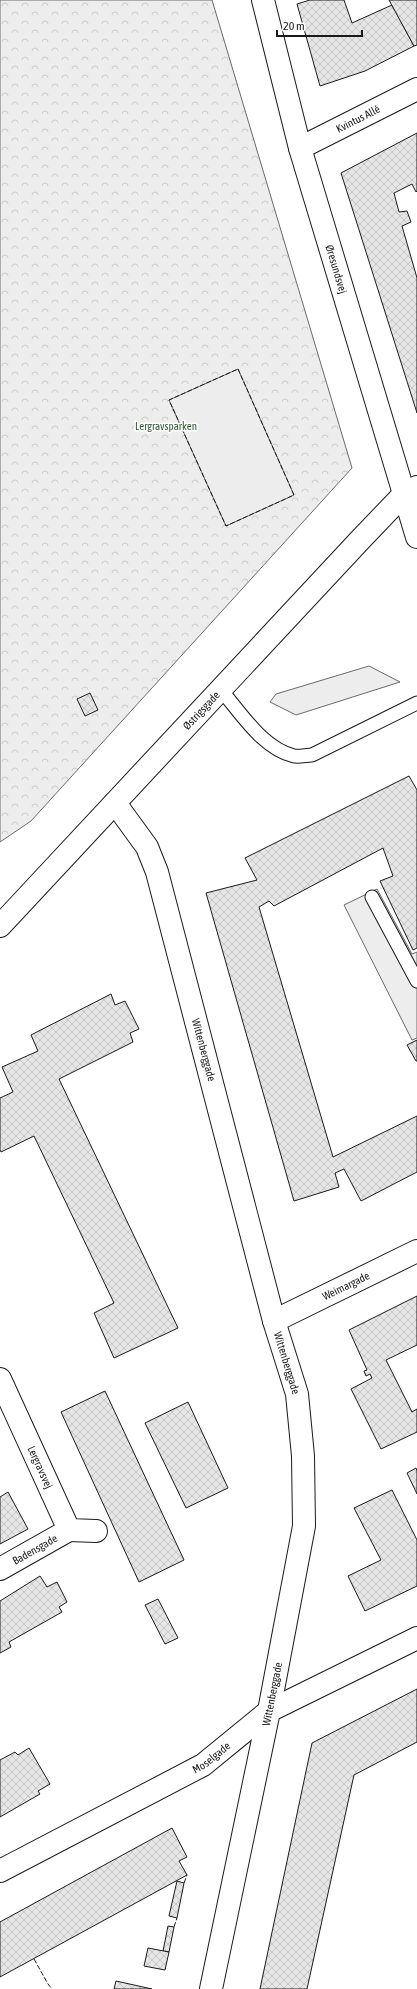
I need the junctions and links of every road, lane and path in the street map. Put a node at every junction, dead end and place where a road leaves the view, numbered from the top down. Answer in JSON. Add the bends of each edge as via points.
{"nodes":[{"id":1,"x":263,"y":0,"type":"edge"},
{"id":2,"x":417,"y":89,"type":"edge"},
{"id":3,"x":300,"y":148,"type":"junction"},
{"id":4,"x":410,"y":491,"type":"edge"},
{"id":5,"x":417,"y":537,"type":"edge"},
{"id":6,"x":221,"y":690,"type":"junction"},
{"id":7,"x":417,"y":703,"type":"edge"},
{"id":8,"x":115,"y":804,"type":"junction"},
{"id":9,"x":372,"y":898,"type":"dead end"},
{"id":10,"x":0,"y":926,"type":"edge"},
{"id":11,"x":417,"y":981,"type":"edge"},
{"id":12,"x":417,"y":1251,"type":"edge"},
{"id":13,"x":274,"y":1321,"type":"junction"},
{"id":14,"x":0,"y":1380,"type":"edge"},
{"id":15,"x":69,"y":1530,"type":"junction"},
{"id":16,"x":96,"y":1531,"type":"dead end"},
{"id":17,"x":0,"y":1569,"type":"edge"},
{"id":18,"x":417,"y":1638,"type":"edge"},
{"id":19,"x":269,"y":1711,"type":"junction"},
{"id":20,"x":0,"y":1871,"type":"edge"},
{"id":21,"x":211,"y":1989,"type":"edge"}],
"edges":[{"from":1,"to":3,"type":"street","name":"Øresundsvej"},
{"from":2,"to":3,"type":"street","name":"Kvintus Allé"},
{"from":3,"to":4,"type":"street","name":"Øresundsvej"},
{"from":4,"to":5,"type":"street","name":"Øresundsvej"},
{"from":4,"to":6,"type":"street","name":"Østrigsgade"},
{"from":6,"to":7,"type":"lane","via":[[262,738],[295,757],[312,754]]},
{"from":6,"to":8,"type":"street","name":"Østrigsgade"},
{"from":8,"to":10,"type":"street","name":"Østrigsgade"},
{"from":8,"to":13,"type":"street","name":"Wittenberggade","via":[[147,847],[159,878]]},
{"from":9,"to":11,"type":"lane"},
{"from":12,"to":13,"type":"street","name":"Weimargade"},
{"from":13,"to":19,"type":"street","name":"Wittenberggade","via":[[297,1394],[303,1456],[304,1526]]},
{"from":14,"to":15,"type":"street","name":"Lergravsvej"},
{"from":15,"to":16,"type":"street"},
{"from":15,"to":17,"type":"street","name":"Badensgade"},
{"from":18,"to":19,"type":"street","name":"Moselgade"},
{"from":19,"to":20,"type":"street","name":"Moselgade","via":[[203,1765]]},
{"from":19,"to":21,"type":"street","name":"Wittenberggade"}]}
